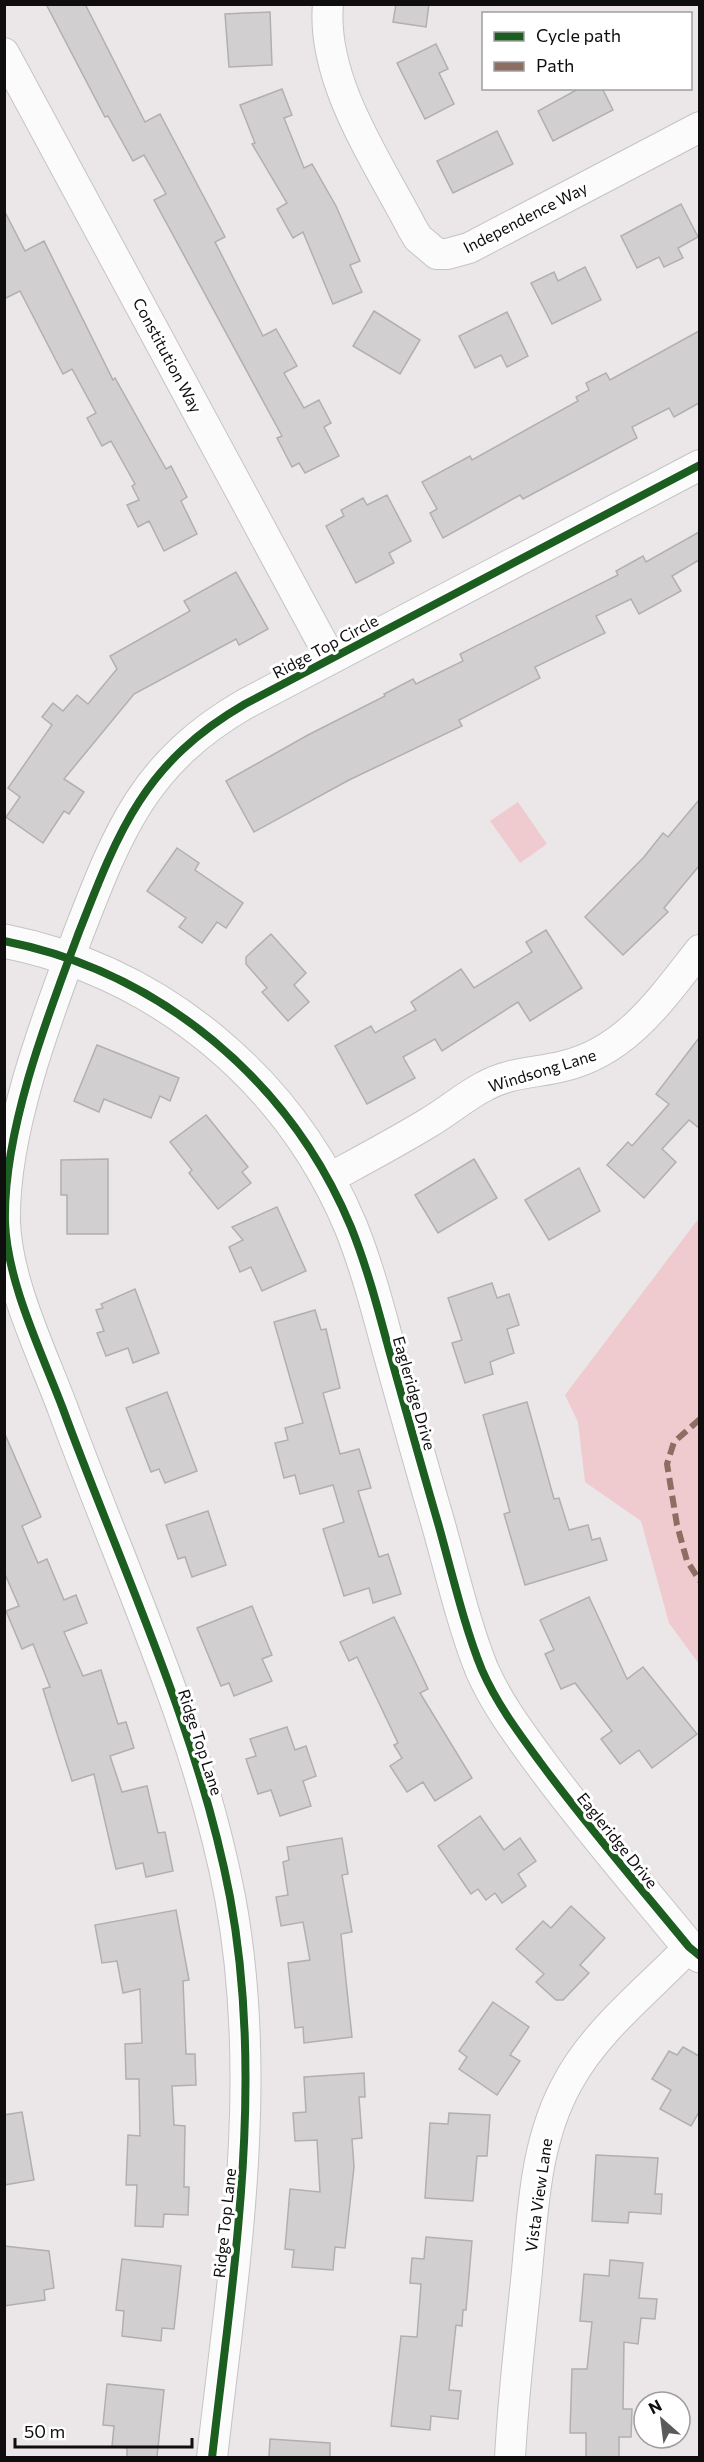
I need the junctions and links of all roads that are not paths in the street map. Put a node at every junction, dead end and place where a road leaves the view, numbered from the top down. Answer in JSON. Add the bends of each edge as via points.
{"nodes":[{"id":1,"x":328,"y":4,"type":"edge"},
{"id":2,"x":4,"y":53,"type":"edge"},
{"id":3,"x":699,"y":127,"type":"edge"},
{"id":4,"x":699,"y":465,"type":"edge"},
{"id":5,"x":330,"y":657,"type":"junction"},
{"id":6,"x":4,"y":941,"type":"edge"},
{"id":7,"x":699,"y":950,"type":"edge"},
{"id":8,"x":69,"y":958,"type":"junction"},
{"id":9,"x":328,"y":1179,"type":"junction"},
{"id":10,"x":694,"y":1952,"type":"edge"},
{"id":11,"x":212,"y":2457,"type":"edge"},
{"id":12,"x":510,"y":2457,"type":"edge"}],
"edges":[{"from":1,"to":3,"type":"street","name":"Independence Way","via":[[333,61],[348,103],[411,228],[436,254],[469,248]]},
{"from":2,"to":5,"type":"street","name":"Constitution Way"},
{"from":4,"to":5,"type":"street","name":"Ridge Top Circle"},
{"from":5,"to":8,"type":"street","name":"Ridge Top Circle","via":[[210,724],[155,778],[114,843]]},
{"from":6,"to":8,"type":"main road","name":"Eagleridge Drive"},
{"from":7,"to":9,"type":"street","name":"Windsong Lane","via":[[652,1011],[605,1051],[578,1063],[513,1075],[485,1085],[429,1123]]},
{"from":8,"to":9,"type":"main road","name":"Eagleridge Drive","via":[[146,993],[190,1020],[229,1052],[267,1090]]},
{"from":8,"to":11,"type":"street","name":"Ridge Top Lane","via":[[15,1129],[5,1226],[24,1305],[178,1711],[216,1833],[230,1901],[241,1979],[247,2119]]},
{"from":9,"to":10,"type":"main road","name":"Eagleridge Drive","via":[[363,1259],[481,1667],[498,1704],[559,1789]]},
{"from":10,"to":12,"type":"street","name":"Vista View Lane","via":[[603,2034],[584,2057],[568,2081],[545,2136],[533,2211]]}]}
